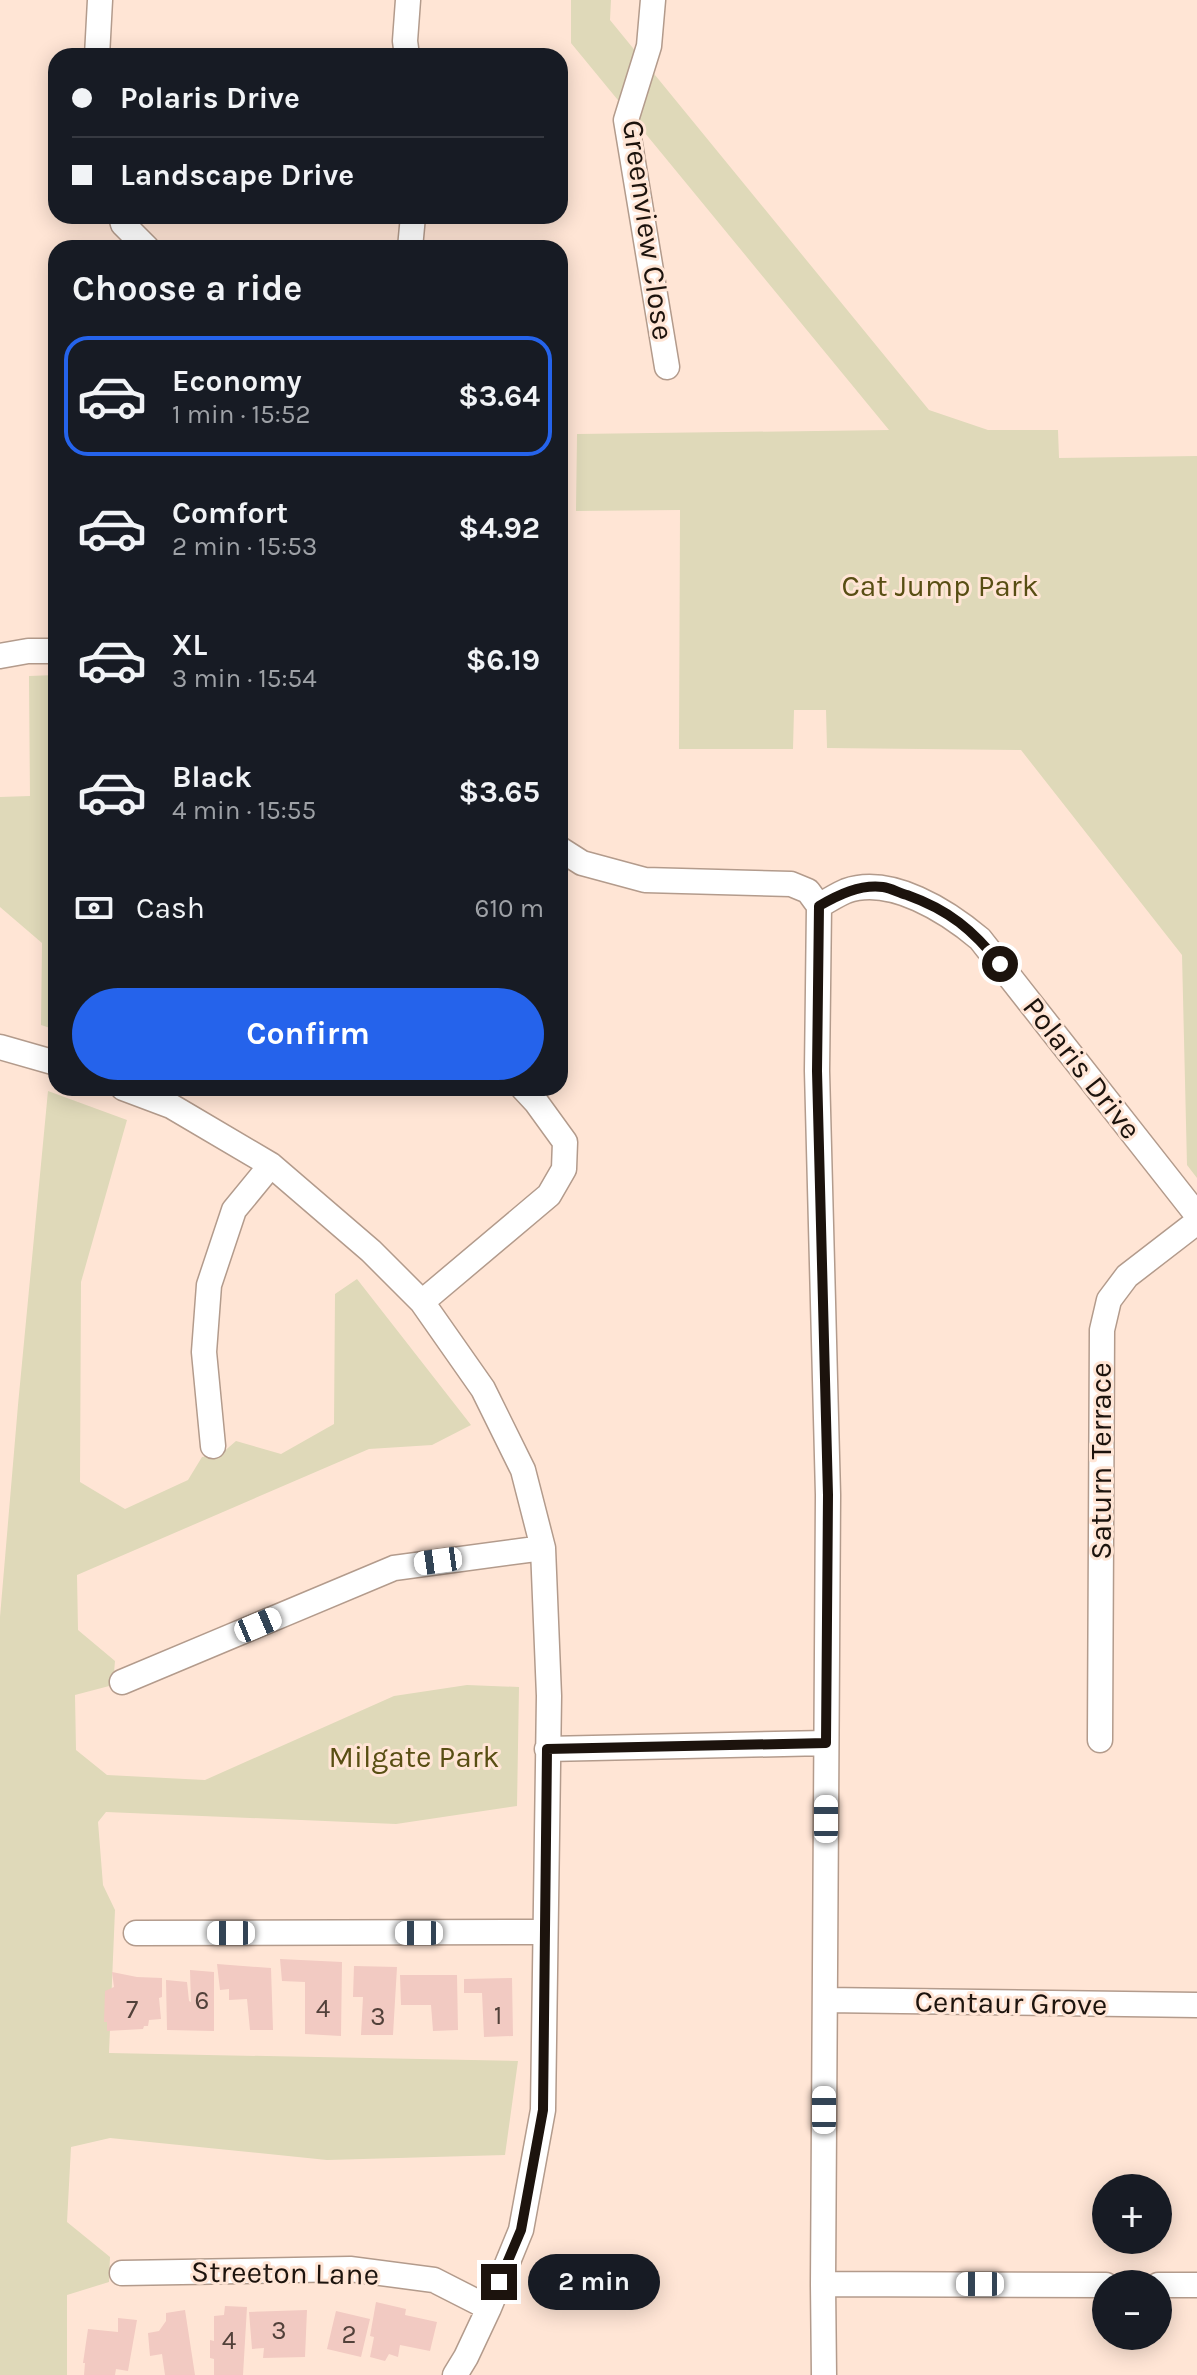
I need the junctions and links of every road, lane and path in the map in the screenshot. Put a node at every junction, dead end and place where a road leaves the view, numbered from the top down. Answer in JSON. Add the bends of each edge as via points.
{"nodes":[{"id":1,"x":100,"y":0,"type":"edge"},
{"id":2,"x":408,"y":0,"type":"edge"},
{"id":3,"x":653,"y":0,"type":"edge"},
{"id":4,"x":97,"y":48,"type":"edge"},
{"id":5,"x":406,"y":48,"type":"edge"},
{"id":6,"x":123,"y":224,"type":"edge"},
{"id":7,"x":139,"y":240,"type":"edge"},
{"id":8,"x":667,"y":367,"type":"dead end"},
{"id":9,"x":48,"y":651,"type":"edge"},
{"id":10,"x":0,"y":656,"type":"edge"},
{"id":11,"x":568,"y":854,"type":"edge"},
{"id":12,"x":819,"y":906,"type":"junction"},
{"id":13,"x":0,"y":1047,"type":"edge"},
{"id":14,"x":48,"y":1061,"type":"edge"},
{"id":15,"x":144,"y":1096,"type":"edge"},
{"id":16,"x":530,"y":1096,"type":"edge"},
{"id":17,"x":271,"y":1165,"type":"junction"},
{"id":18,"x":1197,"y":1215,"type":"edge"},
{"id":19,"x":1197,"y":1222,"type":"edge"},
{"id":20,"x":422,"y":1302,"type":"junction"},
{"id":21,"x":213,"y":1446,"type":"dead end"},
{"id":22,"x":543,"y":1548,"type":"junction"},
{"id":23,"x":122,"y":1682,"type":"dead end"},
{"id":24,"x":1100,"y":1740,"type":"dead end"},
{"id":25,"x":826,"y":1743,"type":"junction"},
{"id":26,"x":547,"y":1749,"type":"junction"},
{"id":27,"x":545,"y":1932,"type":"junction"},
{"id":28,"x":136,"y":1933,"type":"dead end"},
{"id":29,"x":825,"y":2000,"type":"junction"},
{"id":30,"x":1197,"y":2005,"type":"edge"},
{"id":31,"x":122,"y":2273,"type":"dead end"},
{"id":32,"x":823,"y":2284,"type":"junction"},
{"id":33,"x":1092,"y":2285,"type":"edge"},
{"id":34,"x":1172,"y":2285,"type":"edge"},
{"id":35,"x":1197,"y":2285,"type":"edge"},
{"id":36,"x":489,"y":2308,"type":"junction"},
{"id":37,"x":455,"y":2375,"type":"edge"},
{"id":38,"x":824,"y":2375,"type":"edge"}],
"edges":[{"from":1,"to":4,"type":"street"},
{"from":2,"to":5,"type":"street"},
{"from":3,"to":8,"type":"street","name":"Greenview Close","via":[[649,46],[626,120]]},
{"from":6,"to":7,"type":"street"},
{"from":9,"to":10,"type":"street"},
{"from":11,"to":12,"type":"street","via":[[645,880],[791,884],[808,891]]},
{"from":12,"to":18,"type":"street","name":"Polaris Drive","via":[[848,890],[883,887],[955,918],[980,939]]},
{"from":12,"to":25,"type":"street","via":[[817,1071],[828,1495]]},
{"from":13,"to":14,"type":"street"},
{"from":15,"to":17,"type":"street"},
{"from":16,"to":20,"type":"street","via":[[565,1142],[564,1169],[549,1195]]},
{"from":17,"to":20,"type":"street"},
{"from":17,"to":21,"type":"street","via":[[234,1210],[209,1285],[204,1352]]},
{"from":19,"to":24,"type":"street","name":"Saturn Terrace","via":[[1127,1276],[1109,1300],[1102,1330]]},
{"from":20,"to":22,"type":"street","via":[[490,1402],[523,1470]]},
{"from":22,"to":23,"type":"street","via":[[394,1568]]},
{"from":22,"to":26,"type":"street"},
{"from":25,"to":26,"type":"street"},
{"from":25,"to":29,"type":"street"},
{"from":26,"to":27,"type":"street"},
{"from":27,"to":28,"type":"street"},
{"from":27,"to":36,"type":"street","via":[[543,2110],[521,2230]]},
{"from":29,"to":30,"type":"street","name":"Centaur Grove"},
{"from":29,"to":32,"type":"street"},
{"from":31,"to":36,"type":"street","name":"Streeton Lane","via":[[350,2269],[434,2280]]},
{"from":32,"to":33,"type":"street"},
{"from":32,"to":38,"type":"street"},
{"from":34,"to":35,"type":"street"},
{"from":36,"to":37,"type":"street"}]}
